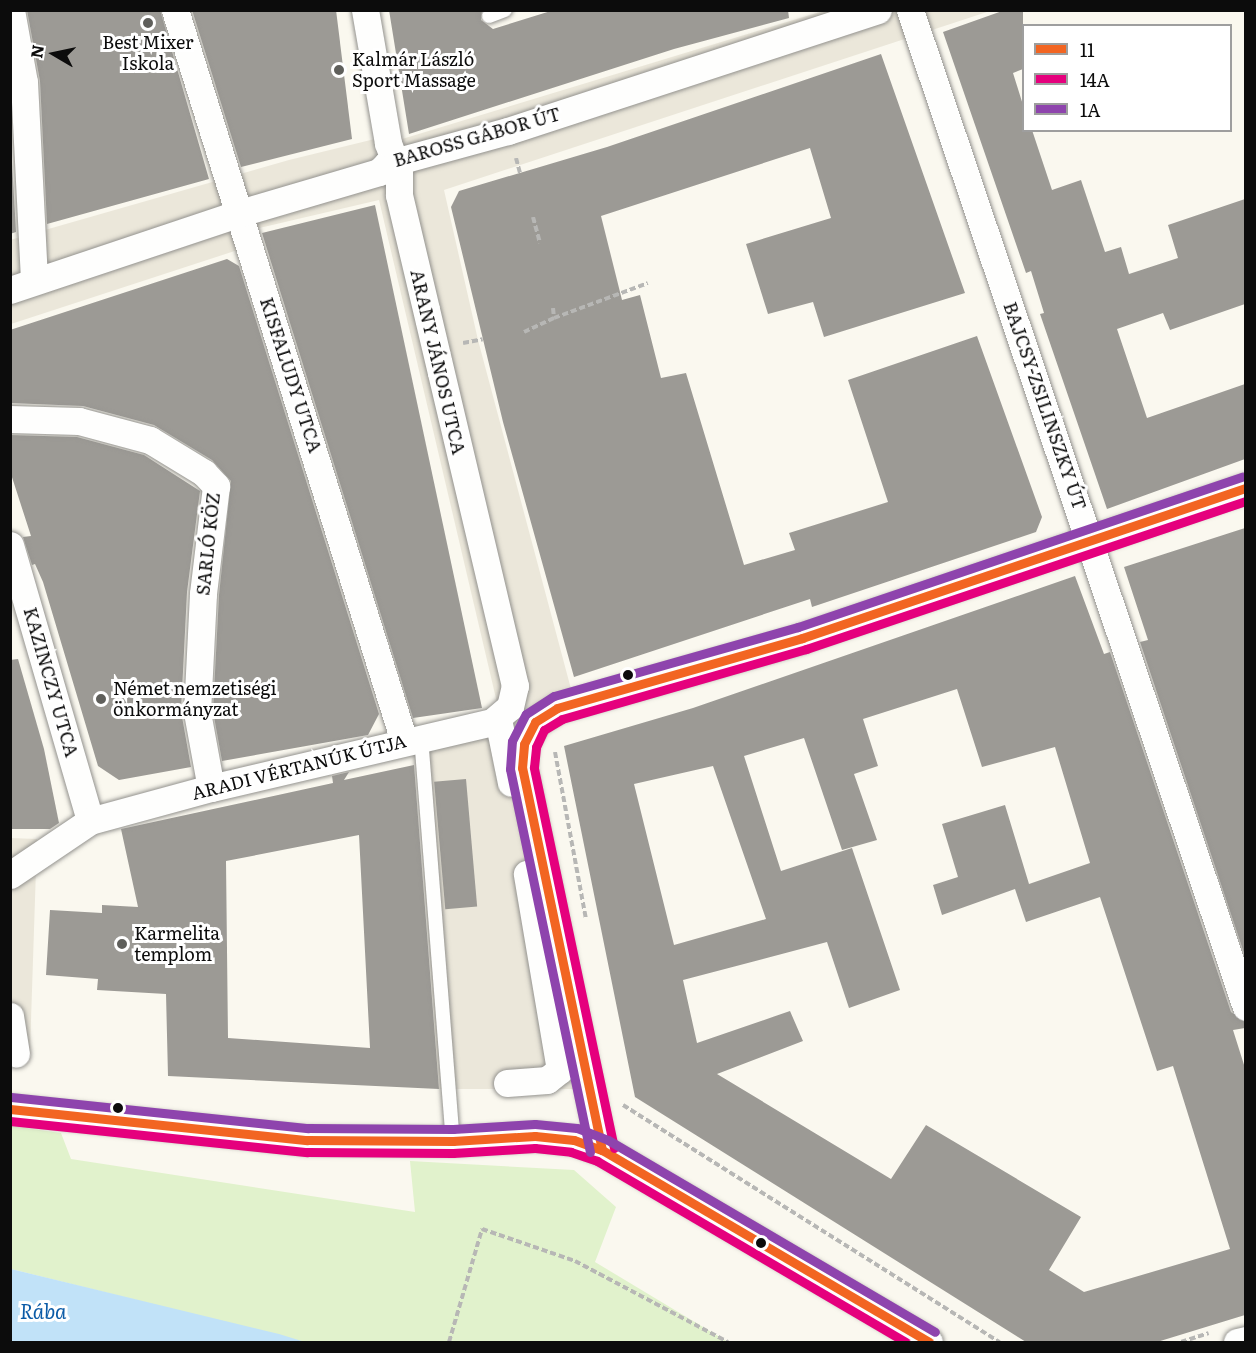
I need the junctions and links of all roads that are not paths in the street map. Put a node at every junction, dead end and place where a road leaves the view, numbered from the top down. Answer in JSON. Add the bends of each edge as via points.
{"nodes":[{"id":1,"x":10,"y":10,"type":"edge"},
{"id":2,"x":175,"y":10,"type":"edge"},
{"id":3,"x":365,"y":10,"type":"edge"},
{"id":4,"x":505,"y":10,"type":"edge"},
{"id":5,"x":878,"y":10,"type":"edge"},
{"id":6,"x":910,"y":10,"type":"edge"},
{"id":7,"x":489,"y":16,"type":"dead end"},
{"id":8,"x":394,"y":165,"type":"junction"},
{"id":9,"x":240,"y":213,"type":"junction"},
{"id":10,"x":22,"y":285,"type":"edge"},
{"id":11,"x":10,"y":419,"type":"edge"},
{"id":12,"x":1245,"y":488,"type":"edge"},
{"id":13,"x":1089,"y":543,"type":"junction"},
{"id":14,"x":10,"y":544,"type":"edge"},
{"id":15,"x":503,"y":716,"type":"junction"},
{"id":16,"x":413,"y":739,"type":"junction"},
{"id":17,"x":211,"y":788,"type":"junction"},
{"id":18,"x":90,"y":821,"type":"junction"},
{"id":19,"x":10,"y":875,"type":"edge"},
{"id":20,"x":1245,"y":1007,"type":"edge"},
{"id":21,"x":10,"y":1016,"type":"edge"},
{"id":22,"x":16,"y":1054,"type":"dead end"},
{"id":23,"x":507,"y":1083,"type":"dead end"},
{"id":24,"x":10,"y":1109,"type":"edge"},
{"id":25,"x":453,"y":1141,"type":"junction"},
{"id":26,"x":602,"y":1150,"type":"junction"},
{"id":27,"x":1245,"y":1340,"type":"edge"},
{"id":28,"x":929,"y":1342,"type":"edge"},
{"id":29,"x":1237,"y":1342,"type":"edge"}],
"edges":[{"from":1,"to":10,"type":"street","via":[[24,82]]},
{"from":2,"to":9,"type":"street","name":"KISFALUDY UTCA"},
{"from":3,"to":8,"type":"street","name":"ARANY JÁNOS UTCA"},
{"from":4,"to":7,"type":"lane"},
{"from":5,"to":8,"type":"street","name":"BAROSS GÁBOR ÚT"},
{"from":6,"to":13,"type":"street","name":"BAJCSY-ZSILINSZKY ÚT"},
{"from":8,"to":9,"type":"street","name":"BAROSS GÁBOR ÚT","via":[[387,164],[379,172]]},
{"from":8,"to":15,"type":"street","name":"ARANY JÁNOS UTCA","via":[[515,686]]},
{"from":9,"to":10,"type":"street","name":"BAROSS GÁBOR ÚT"},
{"from":9,"to":16,"type":"street","name":"KISFALUDY UTCA"},
{"from":11,"to":17,"type":"street","name":"SARLÓ KÖZ","via":[[79,422],[150,440],[204,473],[216,486],[203,594],[197,712]]},
{"from":12,"to":13,"type":"street"},
{"from":13,"to":20,"type":"street","name":"BAJCSY-ZSILINSZKY ÚT"},
{"from":13,"to":26,"type":"street","via":[[802,638],[557,708],[542,734],[524,744],[522,768]]},
{"from":14,"to":18,"type":"street","name":"KAZINCZY UTCA"},
{"from":15,"to":16,"type":"street","name":"ARADI VÉRTANÚK ÚTJA"},
{"from":15,"to":23,"type":"street","via":[[560,1070],[547,1080]]},
{"from":16,"to":17,"type":"street","name":"ARADI VÉRTANÚK ÚTJA"},
{"from":16,"to":25,"type":"lane"},
{"from":17,"to":18,"type":"street","name":"ARADI VÉRTANÚK ÚTJA"},
{"from":18,"to":19,"type":"street","name":"ARADI VÉRTANÚK ÚTJA"},
{"from":21,"to":22,"type":"street"},
{"from":24,"to":25,"type":"street","via":[[307,1140]]},
{"from":25,"to":26,"type":"street","via":[[556,1137]]},
{"from":26,"to":28,"type":"street"},
{"from":27,"to":29,"type":"street"}]}
